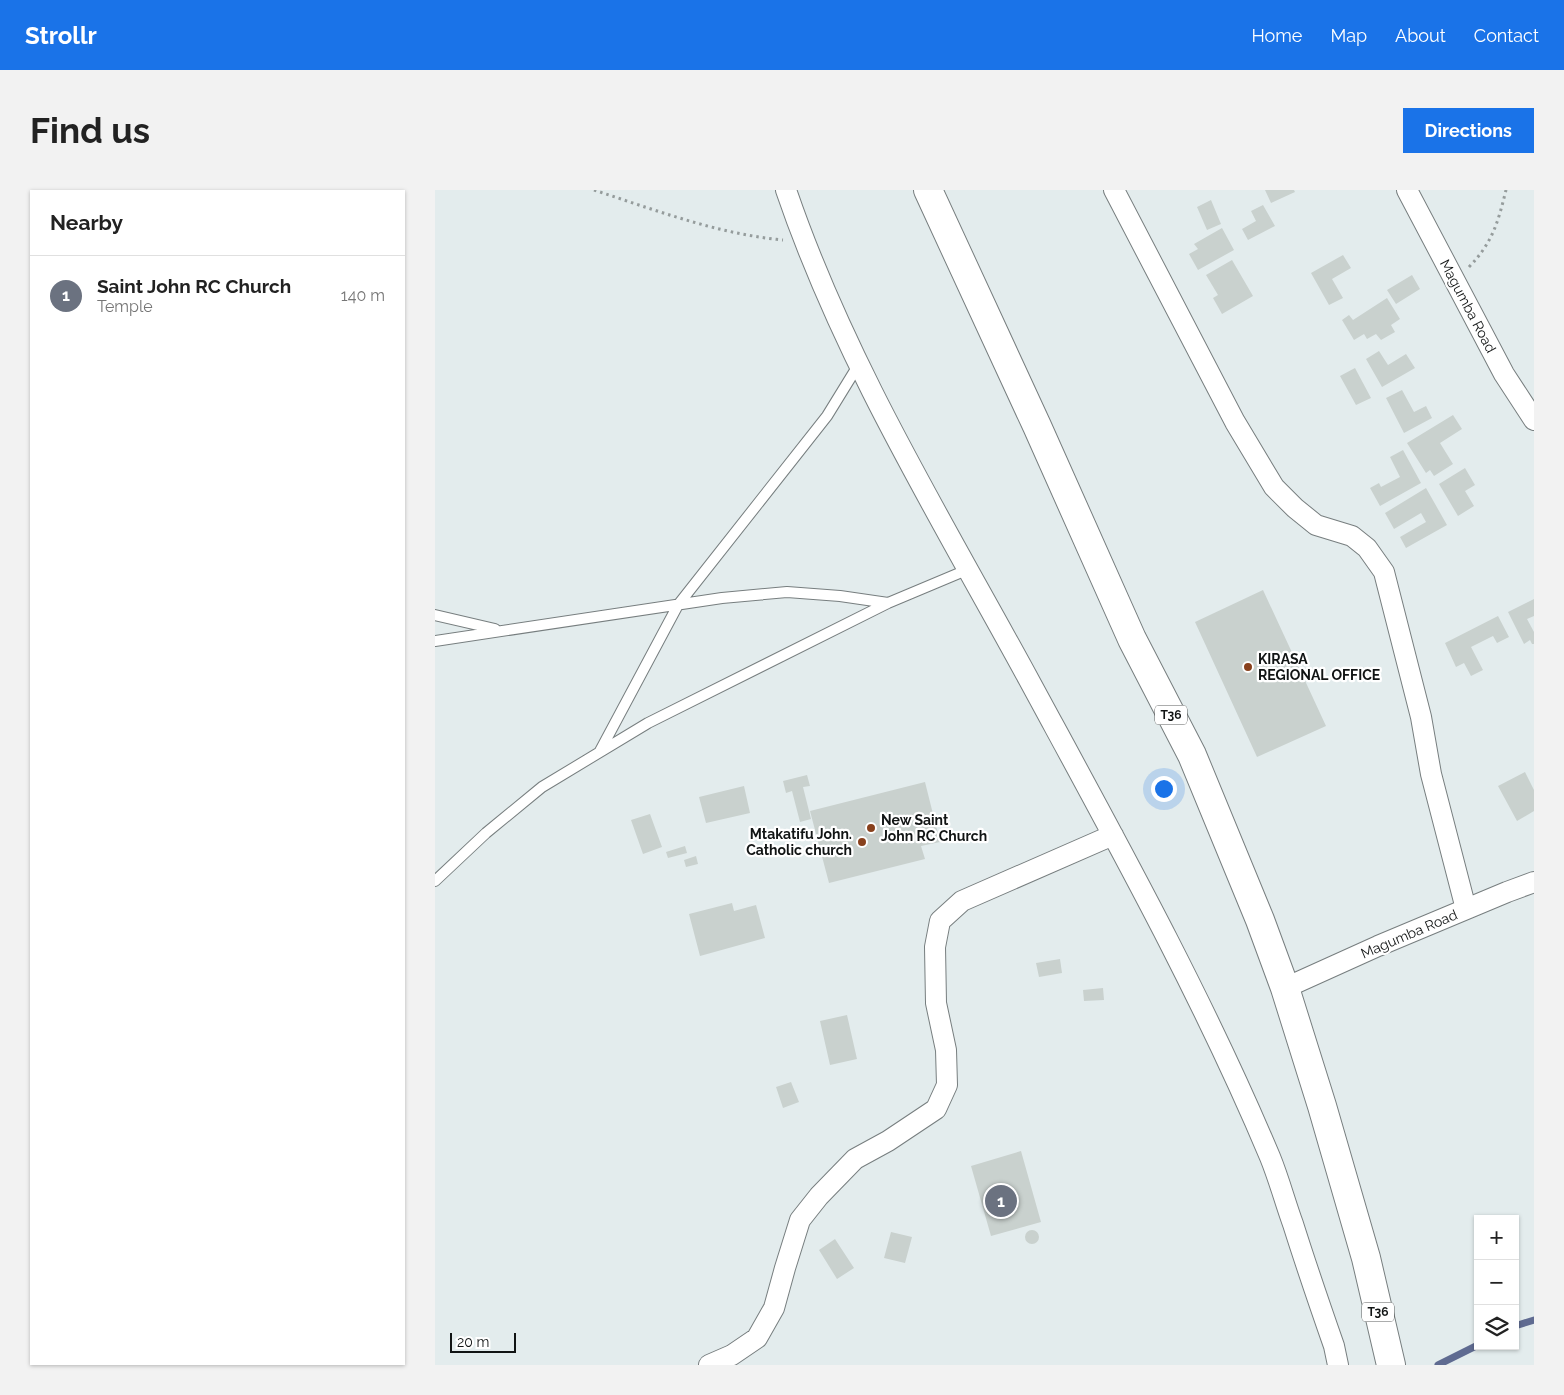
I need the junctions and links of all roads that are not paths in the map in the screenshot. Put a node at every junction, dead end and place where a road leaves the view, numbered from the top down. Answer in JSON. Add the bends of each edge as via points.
{"nodes":[{"id":1,"x":786,"y":190,"type":"edge"},
{"id":2,"x":928,"y":190,"type":"edge"},
{"id":3,"x":1114,"y":190,"type":"edge"},
{"id":4,"x":1407,"y":190,"type":"edge"},
{"id":5,"x":859,"y":364,"type":"junction"},
{"id":6,"x":1534,"y":420,"type":"edge"},
{"id":7,"x":969,"y":569,"type":"junction"},
{"id":8,"x":888,"y":603,"type":"junction"},
{"id":9,"x":678,"y":605,"type":"junction"},
{"id":10,"x":435,"y":615,"type":"edge"},
{"id":11,"x":499,"y":630,"type":"junction"},
{"id":12,"x":435,"y":641,"type":"edge"},
{"id":13,"x":600,"y":752,"type":"junction"},
{"id":14,"x":1113,"y":835,"type":"junction"},
{"id":15,"x":435,"y":882,"type":"edge"},
{"id":16,"x":1534,"y":882,"type":"edge"},
{"id":17,"x":1466,"y":909,"type":"junction"},
{"id":18,"x":1285,"y":988,"type":"junction"},
{"id":19,"x":1336,"y":1356,"type":"edge"},
{"id":20,"x":709,"y":1365,"type":"edge"},
{"id":21,"x":1391,"y":1365,"type":"edge"}],
"edges":[{"from":1,"to":5,"type":"street","via":[[803,241]]},
{"from":2,"to":18,"type":"highway","number":"T36","via":[[1132,639],[1192,756]]},
{"from":3,"to":17,"type":"street","via":[[1235,422],[1274,487],[1317,525],[1352,536],[1367,548],[1384,572]]},
{"from":4,"to":6,"type":"street","name":"Magumba Road","via":[[1504,374]]},
{"from":5,"to":7,"type":"street","via":[[920,484]]},
{"from":5,"to":9,"type":"lane","via":[[827,416]]},
{"from":7,"to":8,"type":"lane"},
{"from":7,"to":14,"type":"street"},
{"from":8,"to":9,"type":"lane","via":[[787,592]]},
{"from":8,"to":13,"type":"lane","via":[[648,723]]},
{"from":9,"to":11,"type":"lane"},
{"from":9,"to":13,"type":"lane"},
{"from":10,"to":11,"type":"lane"},
{"from":11,"to":12,"type":"lane"},
{"from":13,"to":15,"type":"lane","via":[[542,787],[486,833]]},
{"from":14,"to":19,"type":"street","via":[[1237,1081],[1271,1162]]},
{"from":14,"to":20,"type":"street","via":[[962,901],[940,922],[935,947],[936,1002],[946,1050],[947,1085],[936,1109],[888,1142],[855,1159],[819,1196],[800,1220],[774,1308],[757,1338],[732,1355]]},
{"from":16,"to":17,"type":"street","name":"Magumba Road"},
{"from":17,"to":18,"type":"street","name":"Magumba Road"},
{"from":18,"to":21,"type":"highway","number":"T36","via":[[1366,1258]]}]}
